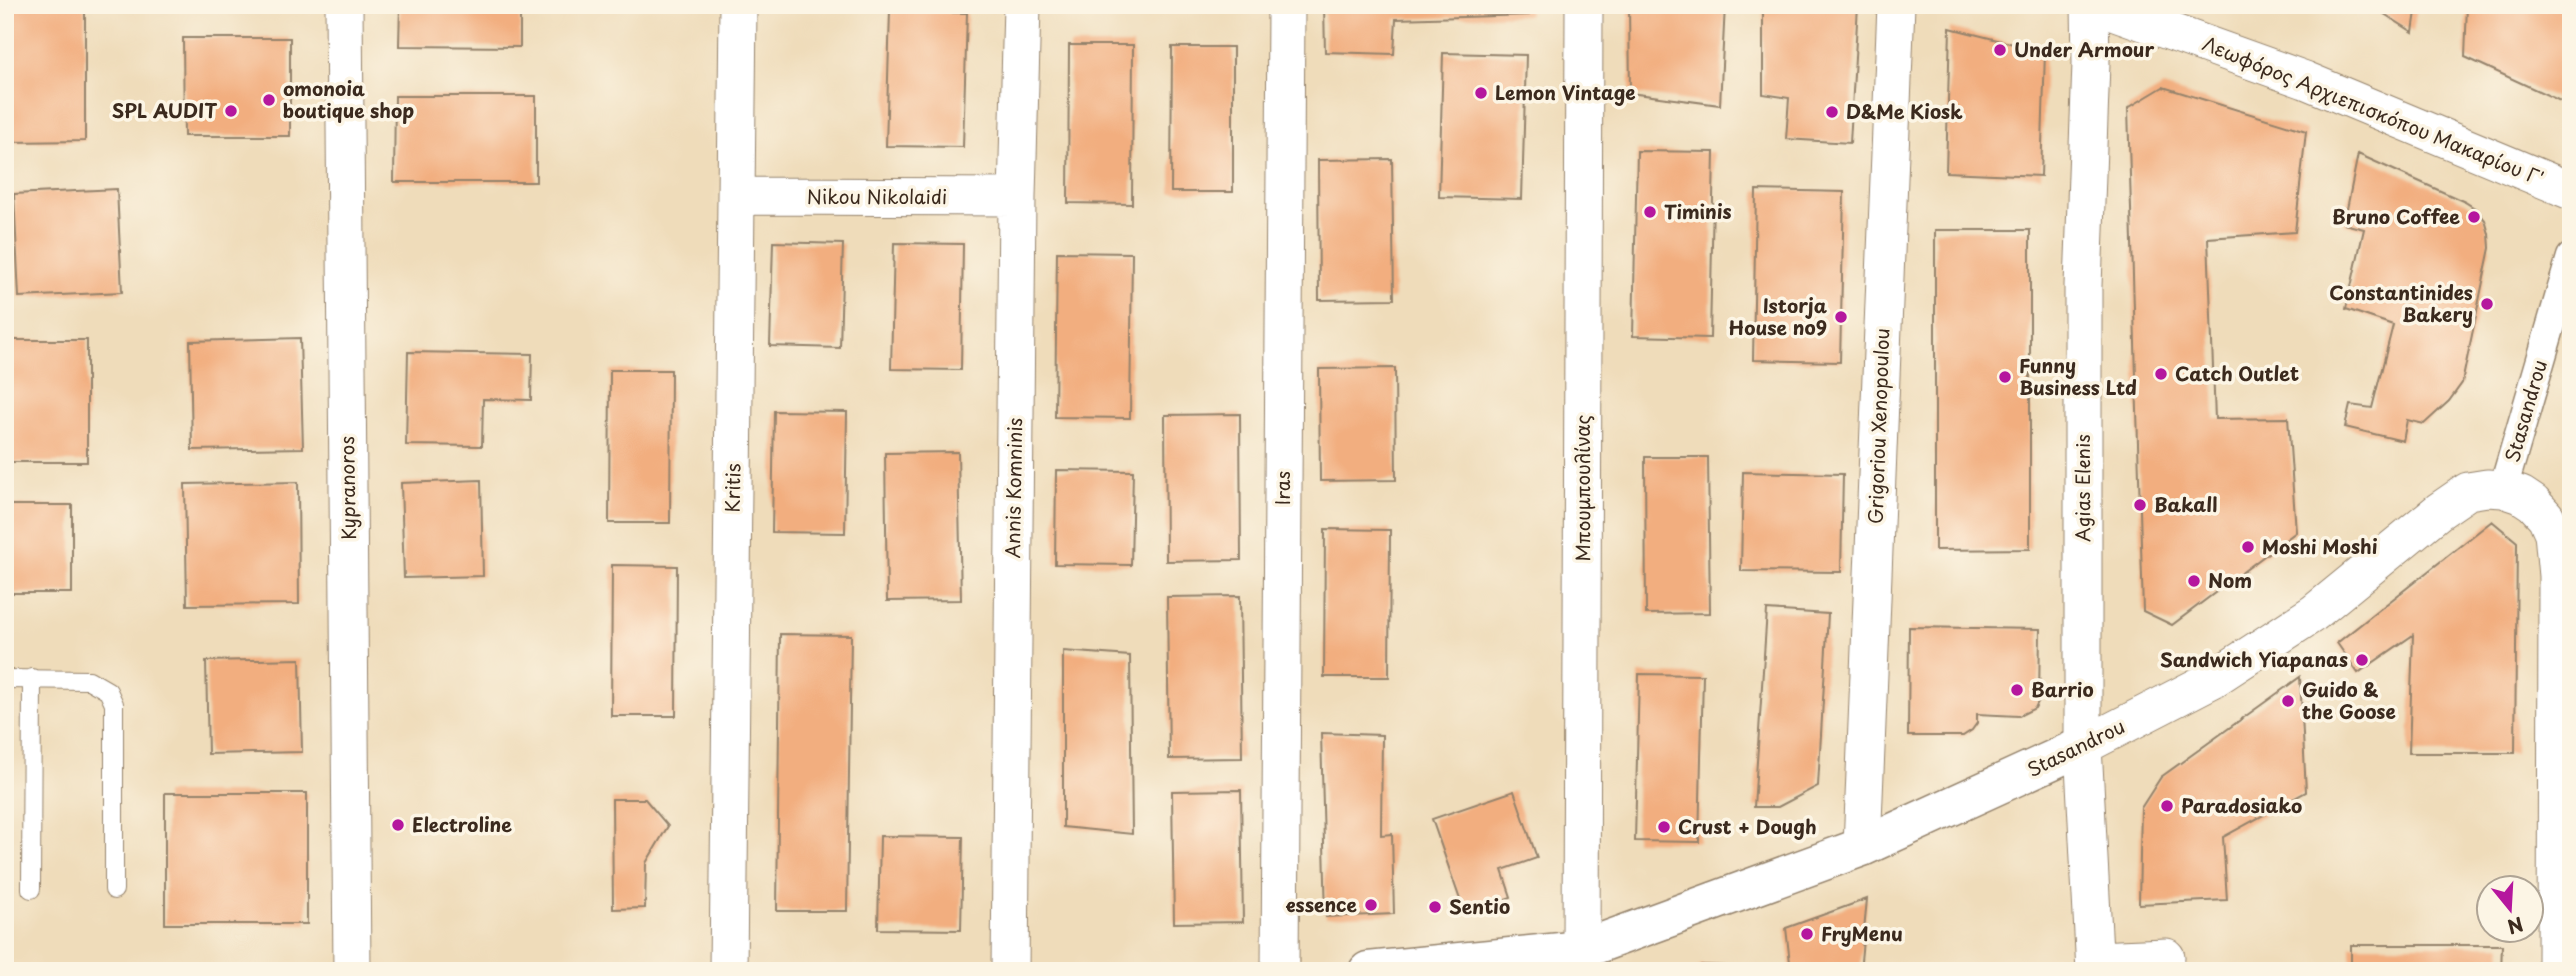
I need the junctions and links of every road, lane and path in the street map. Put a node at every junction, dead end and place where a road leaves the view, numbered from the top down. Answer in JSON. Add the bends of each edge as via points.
{"nodes":[{"id":1,"x":344,"y":5,"type":"edge"},
{"id":2,"x":738,"y":5,"type":"edge"},
{"id":3,"x":1021,"y":5,"type":"edge"},
{"id":4,"x":1286,"y":5,"type":"edge"},
{"id":5,"x":1584,"y":5,"type":"edge"},
{"id":6,"x":1896,"y":5,"type":"edge"},
{"id":7,"x":2090,"y":5,"type":"edge"},
{"id":8,"x":2096,"y":5,"type":"edge"},
{"id":9,"x":2571,"y":191,"type":"edge"},
{"id":10,"x":736,"y":196,"type":"junction"},
{"id":11,"x":1017,"y":197,"type":"junction"},
{"id":12,"x":2571,"y":257,"type":"edge"},
{"id":13,"x":2503,"y":489,"type":"junction"},
{"id":14,"x":32,"y":678,"type":"junction"},
{"id":15,"x":5,"y":679,"type":"edge"},
{"id":16,"x":2083,"y":746,"type":"junction"},
{"id":17,"x":1862,"y":847,"type":"junction"},
{"id":18,"x":31,"y":889,"type":"dead end"},
{"id":19,"x":114,"y":890,"type":"dead end"},
{"id":20,"x":2166,"y":957,"type":"dead end"},
{"id":21,"x":1581,"y":960,"type":"edge"},
{"id":22,"x":2095,"y":965,"type":"edge"},
{"id":23,"x":352,"y":971,"type":"edge"},
{"id":24,"x":729,"y":971,"type":"edge"},
{"id":25,"x":1010,"y":971,"type":"edge"},
{"id":26,"x":1280,"y":971,"type":"edge"},
{"id":27,"x":1368,"y":971,"type":"edge"},
{"id":28,"x":2556,"y":971,"type":"edge"}],
"edges":[{"from":1,"to":23,"type":"street","name":"Kypranoros"},
{"from":2,"to":10,"type":"street","name":"Kritis"},
{"from":3,"to":11,"type":"street","name":"Annis Komninis"},
{"from":4,"to":26,"type":"street","name":"Iras"},
{"from":5,"to":21,"type":"street","name":"Μπουμπουλίνας"},
{"from":6,"to":17,"type":"street","name":"Grigoriou Xenopoulou"},
{"from":7,"to":16,"type":"street","name":"Agias Elenis","via":[[2083,286]]},
{"from":8,"to":9,"type":"street","name":"Λεωφόρος Αρχιεπισκόπου Μακαρίου Γ'","via":[[2305,80]]},
{"from":10,"to":11,"type":"street","name":"Nikou Nikolaidi"},
{"from":10,"to":24,"type":"street","name":"Kritis"},
{"from":11,"to":25,"type":"street","name":"Annis Komninis"},
{"from":12,"to":13,"type":"street","name":"Stasandrou"},
{"from":13,"to":16,"type":"street","name":"Stasandrou","via":[[2468,491],[2314,613],[2214,679]]},
{"from":13,"to":28,"type":"street","via":[[2533,503],[2553,533],[2558,646]]},
{"from":14,"to":15,"type":"lane"},
{"from":14,"to":18,"type":"lane"},
{"from":14,"to":19,"type":"lane","via":[[89,680],[108,691],[114,704]]},
{"from":16,"to":17,"type":"street","name":"Stasandrou"},
{"from":16,"to":22,"type":"street","name":"Agias Elenis"},
{"from":17,"to":21,"type":"street","name":"Stasandrou"},
{"from":20,"to":22,"type":"street"},
{"from":21,"to":27,"type":"street","name":"Stasandrou"}]}
